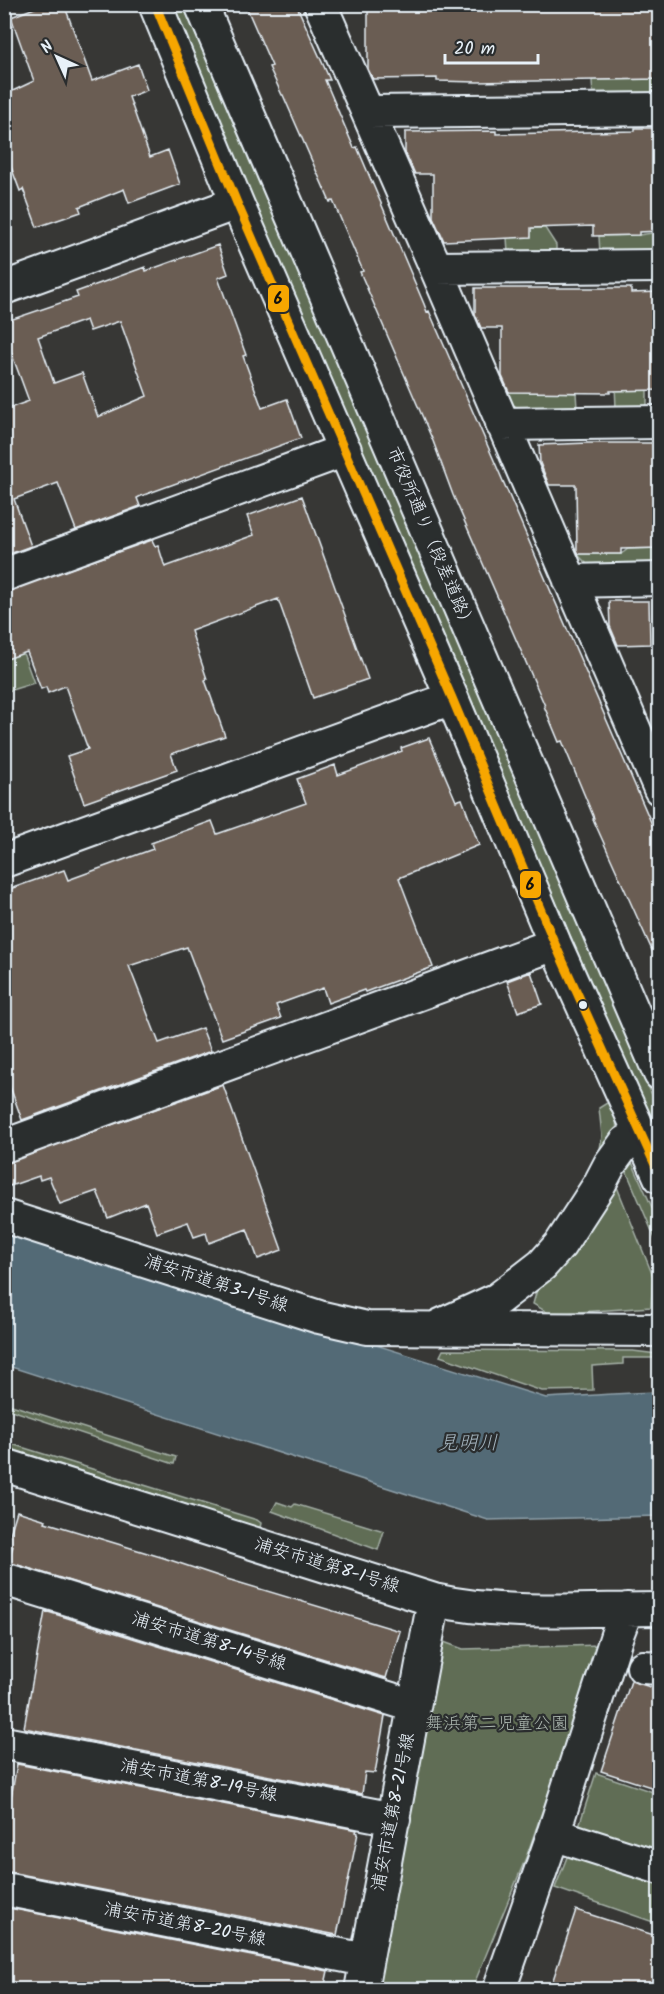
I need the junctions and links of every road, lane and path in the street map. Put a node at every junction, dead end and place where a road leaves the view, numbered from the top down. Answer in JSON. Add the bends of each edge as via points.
{"nodes":[{"id":1,"x":154,"y":4,"type":"edge"},
{"id":2,"x":201,"y":4,"type":"edge"},
{"id":3,"x":320,"y":4,"type":"edge"},
{"id":4,"x":660,"y":109,"type":"edge"},
{"id":5,"x":368,"y":112,"type":"junction"},
{"id":6,"x":237,"y":203,"type":"junction"},
{"id":7,"x":660,"y":266,"type":"edge"},
{"id":8,"x":436,"y":268,"type":"junction"},
{"id":9,"x":4,"y":288,"type":"edge"},
{"id":10,"x":660,"y":422,"type":"edge"},
{"id":11,"x":502,"y":424,"type":"junction"},
{"id":12,"x":345,"y":450,"type":"junction"},
{"id":13,"x":4,"y":574,"type":"edge"},
{"id":14,"x":660,"y":579,"type":"edge"},
{"id":15,"x":570,"y":581,"type":"junction"},
{"id":16,"x":452,"y":698,"type":"junction"},
{"id":17,"x":648,"y":734,"type":"edge"},
{"id":18,"x":660,"y":789,"type":"edge"},
{"id":19,"x":4,"y":861,"type":"edge"},
{"id":20,"x":555,"y":944,"type":"junction"},
{"id":21,"x":660,"y":1074,"type":"edge"},
{"id":22,"x":642,"y":1134,"type":"junction"},
{"id":23,"x":4,"y":1146,"type":"edge"},
{"id":24,"x":660,"y":1177,"type":"edge"},
{"id":25,"x":4,"y":1216,"type":"edge"},
{"id":26,"x":432,"y":1329,"type":"junction"},
{"id":27,"x":660,"y":1330,"type":"edge"},
{"id":28,"x":4,"y":1465,"type":"edge"},
{"id":29,"x":4,"y":1579,"type":"edge"},
{"id":30,"x":434,"y":1600,"type":"junction"},
{"id":31,"x":627,"y":1609,"type":"junction"},
{"id":32,"x":660,"y":1609,"type":"edge"},
{"id":33,"x":414,"y":1706,"type":"junction"},
{"id":34,"x":4,"y":1743,"type":"edge"},
{"id":35,"x":394,"y":1819,"type":"junction"},
{"id":36,"x":553,"y":1834,"type":"junction"},
{"id":37,"x":658,"y":1864,"type":"edge"},
{"id":38,"x":4,"y":1889,"type":"edge"},
{"id":39,"x":364,"y":1975,"type":"edge"},
{"id":40,"x":505,"y":1976,"type":"edge"}],
"edges":[{"from":1,"to":6,"type":"street"},
{"from":2,"to":21,"type":"street","name":"市役所通り（段差道路）"},
{"from":3,"to":5,"type":"street"},
{"from":4,"to":5,"type":"street"},
{"from":5,"to":8,"type":"street"},
{"from":6,"to":9,"type":"street"},
{"from":6,"to":12,"type":"street"},
{"from":7,"to":8,"type":"street"},
{"from":8,"to":11,"type":"street"},
{"from":10,"to":11,"type":"street"},
{"from":11,"to":15,"type":"street"},
{"from":12,"to":13,"type":"street"},
{"from":12,"to":16,"type":"street"},
{"from":14,"to":15,"type":"street"},
{"from":15,"to":17,"type":"street"},
{"from":16,"to":19,"type":"street"},
{"from":16,"to":20,"type":"street"},
{"from":17,"to":18,"type":"street"},
{"from":20,"to":22,"type":"street"},
{"from":20,"to":23,"type":"street"},
{"from":22,"to":24,"type":"street"},
{"from":22,"to":26,"type":"street","via":[[626,1142],[560,1245],[542,1265],[498,1299]]},
{"from":25,"to":26,"type":"street","name":"浦安市道第3-1号線","via":[[320,1317],[367,1328]]},
{"from":26,"to":27,"type":"street","name":"浦安市道第3-1号線"},
{"from":28,"to":30,"type":"street","name":"浦安市道第8-1号線"},
{"from":29,"to":33,"type":"street","name":"浦安市道第8-14号線"},
{"from":30,"to":31,"type":"street","name":"浦安市道第8-1号線","via":[[508,1609]]},
{"from":30,"to":33,"type":"street","name":"浦安市道第8-21号線"},
{"from":31,"to":32,"type":"street","name":"浦安市道第8-1号線"},
{"from":31,"to":36,"type":"street"},
{"from":33,"to":35,"type":"street","name":"浦安市道第8-21号線"},
{"from":34,"to":35,"type":"street","name":"浦安市道第8-19号線"},
{"from":35,"to":39,"type":"street","name":"浦安市道第8-21号線"},
{"from":36,"to":37,"type":"street"},
{"from":36,"to":40,"type":"street"},
{"from":38,"to":39,"type":"street","name":"浦安市道第8-20号線"}]}
